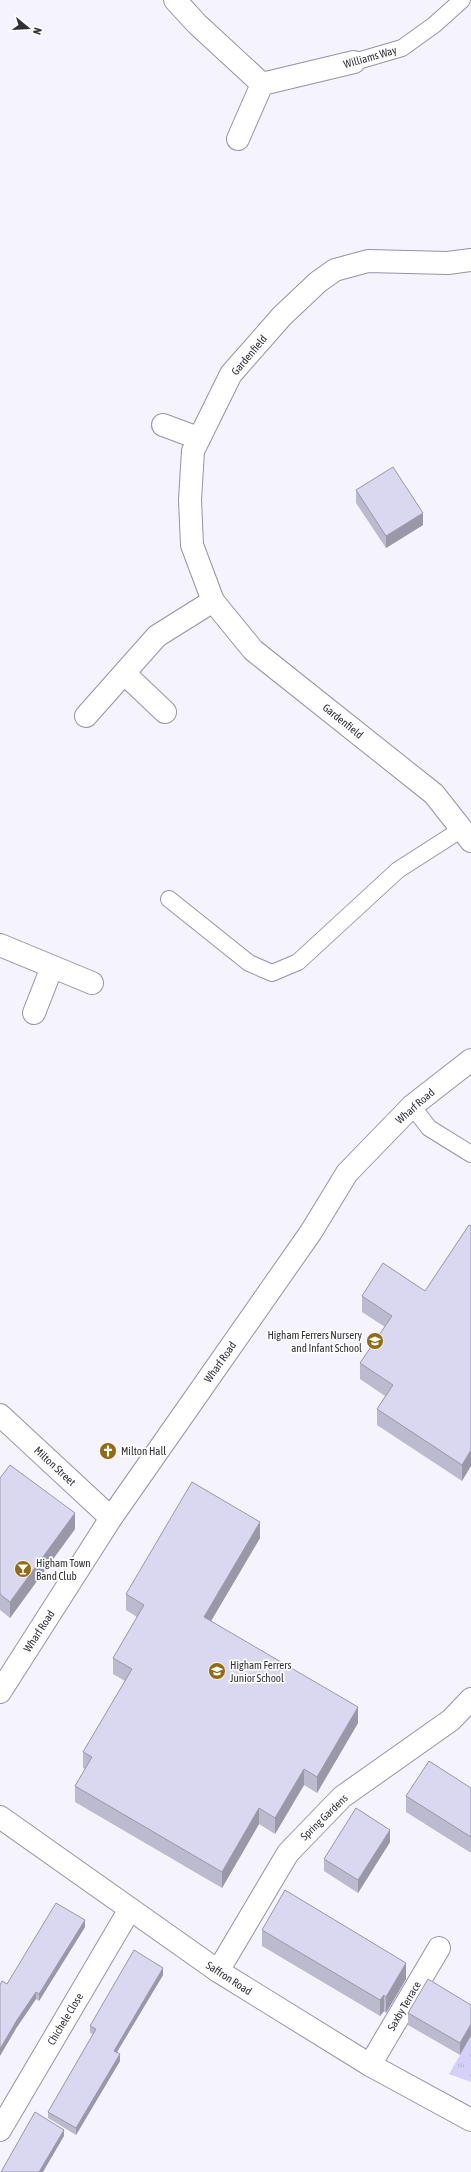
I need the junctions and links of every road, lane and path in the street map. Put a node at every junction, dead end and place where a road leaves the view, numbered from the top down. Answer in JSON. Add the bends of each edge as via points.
{"nodes":[{"id":1,"x":175,"y":0,"type":"edge"},
{"id":2,"x":462,"y":0,"type":"edge"},
{"id":3,"x":354,"y":62,"type":"joint"},
{"id":4,"x":262,"y":84,"type":"junction"},
{"id":5,"x":238,"y":139,"type":"dead end"},
{"id":6,"x":471,"y":260,"type":"edge"},
{"id":7,"x":163,"y":425,"type":"dead end"},
{"id":8,"x":198,"y":438,"type":"junction"},
{"id":9,"x":213,"y":601,"type":"junction"},
{"id":10,"x":125,"y":674,"type":"junction"},
{"id":11,"x":165,"y":712,"type":"dead end"},
{"id":12,"x":86,"y":716,"type":"dead end"},
{"id":13,"x":466,"y":835,"type":"edge"},
{"id":14,"x":169,"y":899,"type":"dead end"},
{"id":15,"x":0,"y":945,"type":"edge"},
{"id":16,"x":52,"y":967,"type":"junction"},
{"id":17,"x":92,"y":983,"type":"dead end"},
{"id":18,"x":34,"y":1013,"type":"dead end"},
{"id":19,"x":471,"y":1060,"type":"edge"},
{"id":20,"x":412,"y":1106,"type":"junction"},
{"id":21,"x":471,"y":1154,"type":"edge"},
{"id":22,"x":0,"y":1415,"type":"edge"},
{"id":23,"x":111,"y":1518,"type":"junction"},
{"id":24,"x":0,"y":1692,"type":"edge"},
{"id":25,"x":471,"y":1699,"type":"edge"},
{"id":26,"x":0,"y":1817,"type":"edge"},
{"id":27,"x":130,"y":1909,"type":"junction"},
{"id":28,"x":439,"y":1948,"type":"dead end"},
{"id":29,"x":218,"y":1971,"type":"junction"},
{"id":30,"x":370,"y":2065,"type":"junction"},
{"id":31,"x":471,"y":2120,"type":"edge"},
{"id":32,"x":0,"y":2130,"type":"edge"}],
"edges":[{"from":1,"to":4,"type":"street"},
{"from":2,"to":3,"type":"lane","name":"Williams Way","via":[[434,25],[402,48]]},
{"from":3,"to":4,"type":"street","name":"Williams Way"},
{"from":4,"to":5,"type":"street"},
{"from":6,"to":8,"type":"street","name":"Gardenfield","via":[[448,263],[368,262],[335,270],[318,282],[282,316],[231,374]]},
{"from":7,"to":8,"type":"street"},
{"from":8,"to":9,"type":"street","name":"Gardenfield","via":[[193,451],[190,500],[192,546]]},
{"from":9,"to":10,"type":"street","via":[[158,636]]},
{"from":9,"to":13,"type":"street","name":"Gardenfield","via":[[253,650],[434,794]]},
{"from":10,"to":11,"type":"street"},
{"from":10,"to":12,"type":"street"},
{"from":13,"to":14,"type":"lane","via":[[398,870],[298,962],[272,973],[249,963]]},
{"from":15,"to":16,"type":"street"},
{"from":16,"to":17,"type":"street"},
{"from":16,"to":18,"type":"street"},
{"from":19,"to":20,"type":"street","name":"Wharf Road"},
{"from":20,"to":21,"type":"lane","via":[[429,1128]]},
{"from":20,"to":23,"type":"street","name":"Wharf Road","via":[[347,1173],[311,1232]]},
{"from":22,"to":23,"type":"street","name":"Milton Street"},
{"from":23,"to":24,"type":"street","name":"Wharf Road"},
{"from":25,"to":29,"type":"street","name":"Spring Gardens","via":[[451,1720],[342,1797],[288,1853]]},
{"from":26,"to":27,"type":"street","name":"Saffron Road"},
{"from":27,"to":29,"type":"street","name":"Saffron Road"},
{"from":27,"to":32,"type":"street","name":"Chichele Close"},
{"from":28,"to":30,"type":"street","name":"Saxby Terrace"},
{"from":29,"to":30,"type":"street","name":"Saffron Road"},
{"from":30,"to":31,"type":"street","name":"Saffron Road"}]}
